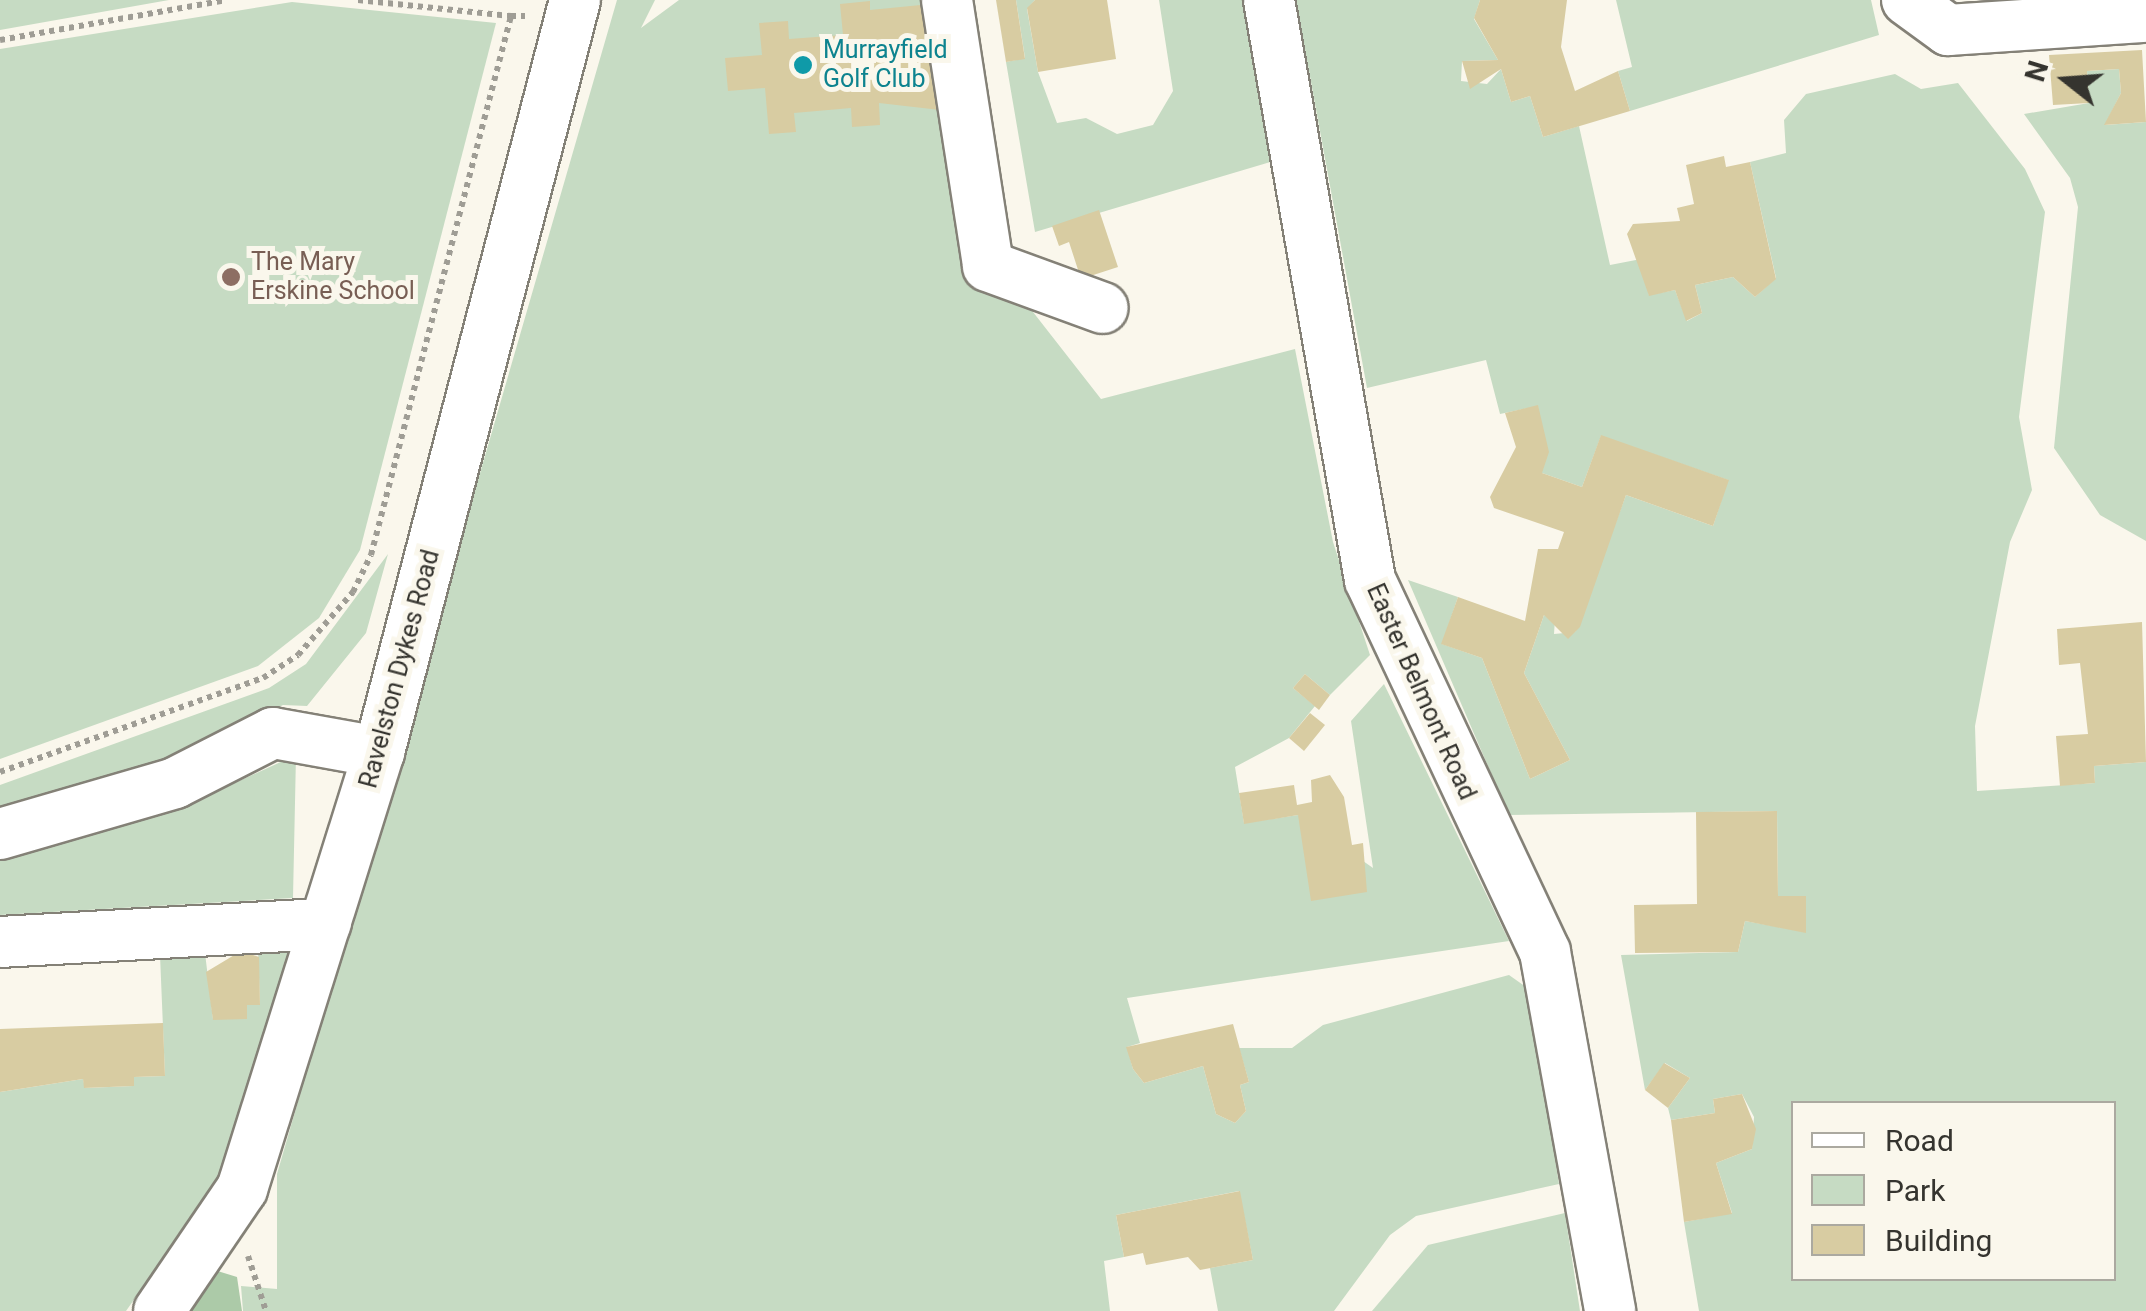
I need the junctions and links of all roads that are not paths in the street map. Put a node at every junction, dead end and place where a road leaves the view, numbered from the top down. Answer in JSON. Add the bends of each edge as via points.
{"nodes":[{"id":1,"x":575,"y":0,"type":"edge"},
{"id":2,"x":947,"y":0,"type":"edge"},
{"id":3,"x":1270,"y":0,"type":"edge"},
{"id":4,"x":1907,"y":0,"type":"edge"},
{"id":5,"x":2146,"y":16,"type":"edge"},
{"id":6,"x":1103,"y":308,"type":"dead end"},
{"id":7,"x":379,"y":752,"type":"junction"},
{"id":8,"x":0,"y":834,"type":"edge"},
{"id":9,"x":326,"y":924,"type":"junction"},
{"id":10,"x":0,"y":942,"type":"edge"},
{"id":11,"x":159,"y":1311,"type":"edge"},
{"id":12,"x":1610,"y":1311,"type":"edge"}],
"edges":[{"from":1,"to":7,"type":"street","name":"Ravelston Dykes Road"},
{"from":2,"to":6,"type":"street","via":[[988,266]]},
{"from":3,"to":12,"type":"street","name":"Easter Belmont Road","via":[[1370,580],[1546,952]]},
{"from":4,"to":5,"type":"street","via":[[1922,20],[1948,30]]},
{"from":7,"to":8,"type":"street","via":[[273,732],[175,783]]},
{"from":7,"to":9,"type":"street","name":"Ravelston Dykes Road"},
{"from":9,"to":10,"type":"street"},
{"from":9,"to":11,"type":"street","name":"Ravelston Dykes Road","via":[[242,1189]]}]}
